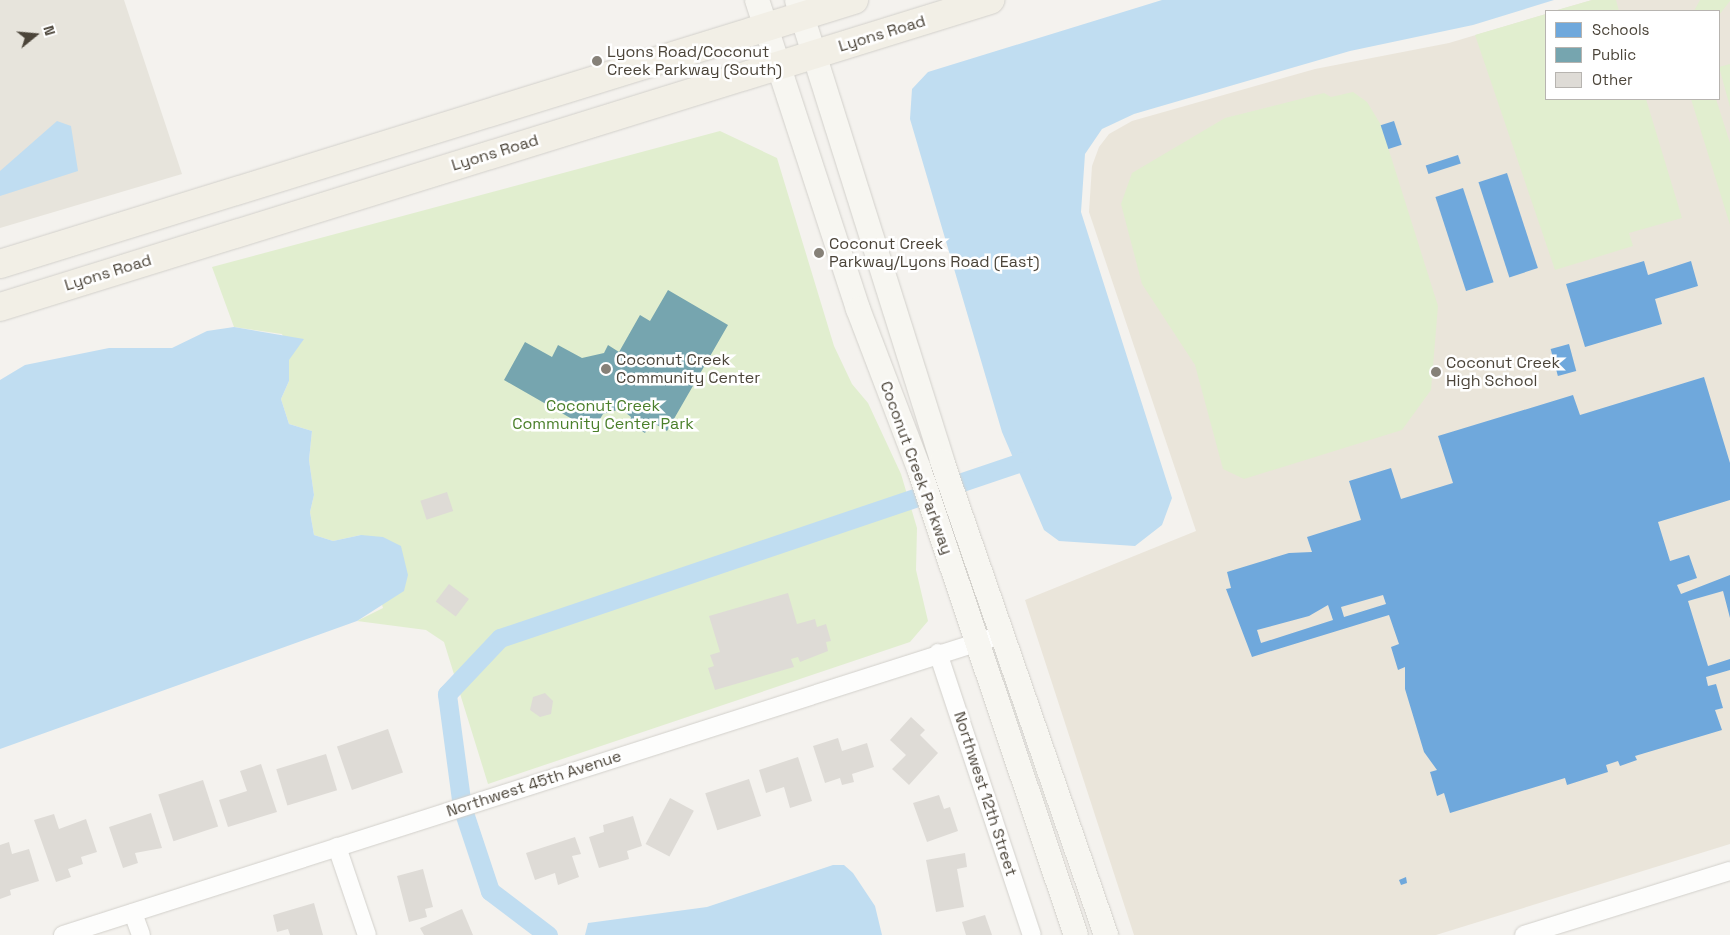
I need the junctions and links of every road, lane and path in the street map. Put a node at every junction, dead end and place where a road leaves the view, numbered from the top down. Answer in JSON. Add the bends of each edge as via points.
{"nodes":[{"id":1,"x":757,"y":0,"type":"edge"},
{"id":2,"x":854,"y":0,"type":"edge"},
{"id":3,"x":990,"y":0,"type":"edge"},
{"id":4,"x":800,"y":8,"type":"edge"},
{"id":5,"x":766,"y":28,"type":"junction"},
{"id":6,"x":814,"y":55,"type":"junction"},
{"id":7,"x":778,"y":66,"type":"junction"},
{"id":8,"x":0,"y":264,"type":"edge"},
{"id":9,"x":0,"y":307,"type":"edge"},
{"id":10,"x":1004,"y":634,"type":"junction"},
{"id":11,"x":976,"y":642,"type":"junction"},
{"id":12,"x":938,"y":653,"type":"junction"},
{"id":13,"x":337,"y":847,"type":"junction"},
{"id":14,"x":1730,"y":871,"type":"edge"},
{"id":15,"x":133,"y":913,"type":"junction"},
{"id":16,"x":63,"y":935,"type":"edge"},
{"id":17,"x":141,"y":935,"type":"edge"},
{"id":18,"x":367,"y":935,"type":"edge"},
{"id":19,"x":1032,"y":935,"type":"edge"},
{"id":20,"x":1076,"y":935,"type":"edge"},
{"id":21,"x":1106,"y":935,"type":"edge"},
{"id":22,"x":1524,"y":935,"type":"edge"}],
"edges":[{"from":1,"to":5,"type":"main road","name":"Coconut Creek Parkway"},
{"from":2,"to":4,"type":"main road"},
{"from":3,"to":6,"type":"main road","name":"Lyons Road"},
{"from":4,"to":5,"type":"main road"},
{"from":4,"to":6,"type":"main road","name":"Coconut Creek Parkway"},
{"from":5,"to":7,"type":"main road","name":"Coconut Creek Parkway"},
{"from":5,"to":8,"type":"main road"},
{"from":6,"to":7,"type":"main road","name":"Lyons Road"},
{"from":6,"to":10,"type":"main road","name":"Coconut Creek Parkway","via":[[942,461]]},
{"from":7,"to":9,"type":"main road","name":"Lyons Road"},
{"from":7,"to":11,"type":"main road","name":"Coconut Creek Parkway","via":[[858,309],[919,469]]},
{"from":10,"to":11,"type":"street","name":"Northwest 45th Avenue"},
{"from":10,"to":21,"type":"main road","name":"Coconut Creek Parkway"},
{"from":11,"to":12,"type":"street","name":"Northwest 45th Avenue"},
{"from":11,"to":20,"type":"main road","name":"Coconut Creek Parkway"},
{"from":12,"to":13,"type":"street","name":"Northwest 45th Avenue"},
{"from":12,"to":19,"type":"street","name":"Northwest 12th Street"},
{"from":13,"to":15,"type":"street","name":"Northwest 45th Avenue"},
{"from":13,"to":18,"type":"street"},
{"from":14,"to":22,"type":"street"},
{"from":15,"to":16,"type":"street","name":"Northwest 45th Avenue"},
{"from":15,"to":17,"type":"street"}]}
